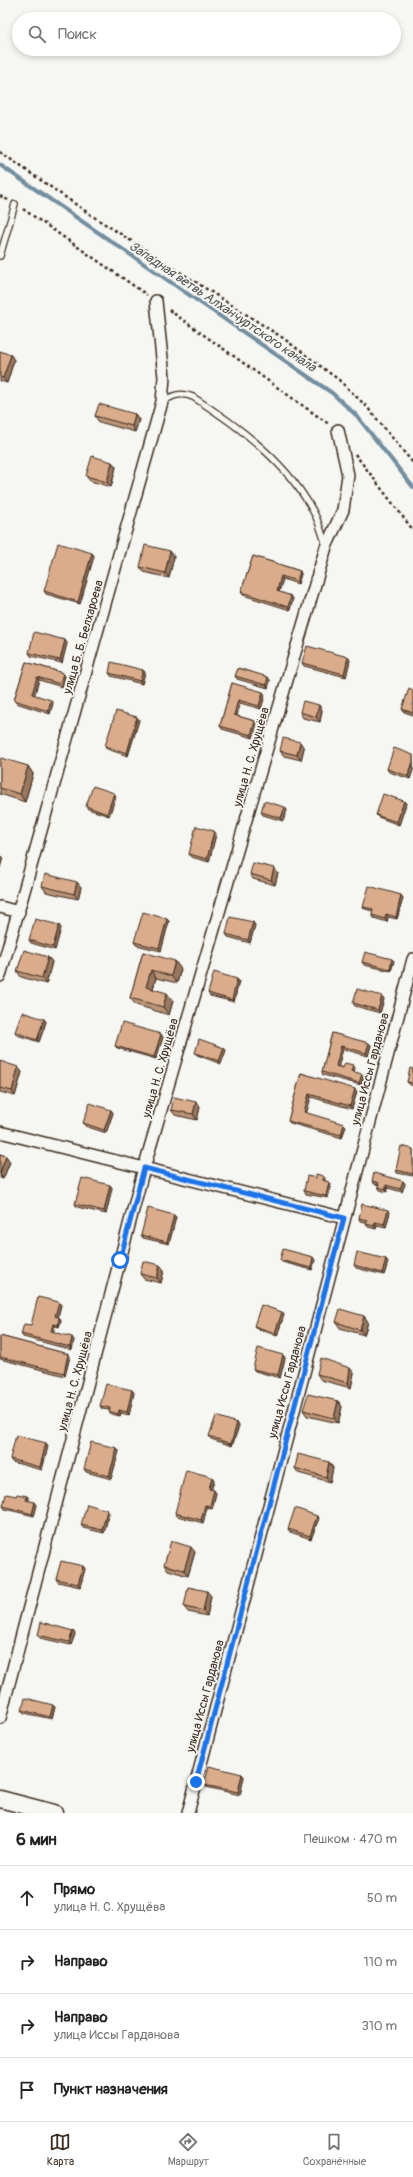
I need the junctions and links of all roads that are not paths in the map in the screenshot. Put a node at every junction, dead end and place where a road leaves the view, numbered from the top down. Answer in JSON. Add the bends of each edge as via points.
{"nodes":[{"id":1,"x":15,"y":204,"type":"road end"},
{"id":2,"x":0,"y":256,"type":"edge"},
{"id":3,"x":156,"y":301,"type":"road end"},
{"id":4,"x":162,"y":402,"type":"junction"},
{"id":5,"x":338,"y":430,"type":"road end"},
{"id":6,"x":326,"y":547,"type":"junction"},
{"id":7,"x":0,"y":907,"type":"edge"},
{"id":8,"x":19,"y":912,"type":"junction"},
{"id":9,"x":413,"y":959,"type":"edge"},
{"id":10,"x":0,"y":976,"type":"edge"},
{"id":11,"x":0,"y":1132,"type":"edge"},
{"id":12,"x":144,"y":1168,"type":"junction"},
{"id":13,"x":344,"y":1218,"type":"junction"},
{"id":14,"x":0,"y":1718,"type":"edge"},
{"id":15,"x":0,"y":1799,"type":"edge"},
{"id":16,"x":54,"y":1813,"type":"edge"},
{"id":17,"x":188,"y":1813,"type":"edge"}],
"edges":[{"from":1,"to":2,"type":"lane"},
{"from":3,"to":4,"type":"street","name":"улица Б. Б. Белхароева","via":[[164,377]]},
{"from":4,"to":6,"type":"lane","via":[[177,394],[187,394],[261,447],[285,471],[309,504],[317,518]]},
{"from":4,"to":8,"type":"street","name":"улица Б. Б. Белхароева"},
{"from":5,"to":6,"type":"street","name":"улица Н. С. Хрущёва","via":[[348,475],[343,510]]},
{"from":6,"to":12,"type":"street","name":"улица Н. С. Хрущёва"},
{"from":7,"to":8,"type":"street"},
{"from":8,"to":10,"type":"street","name":"улица Б. Б. Белхароева"},
{"from":9,"to":13,"type":"street","name":"улица Иссы Гарданова"},
{"from":11,"to":12,"type":"street"},
{"from":12,"to":13,"type":"street"},
{"from":12,"to":14,"type":"street","name":"улица Н. С. Хрущёва"},
{"from":13,"to":17,"type":"street","name":"улица Иссы Гарданова"},
{"from":15,"to":16,"type":"street"}]}
